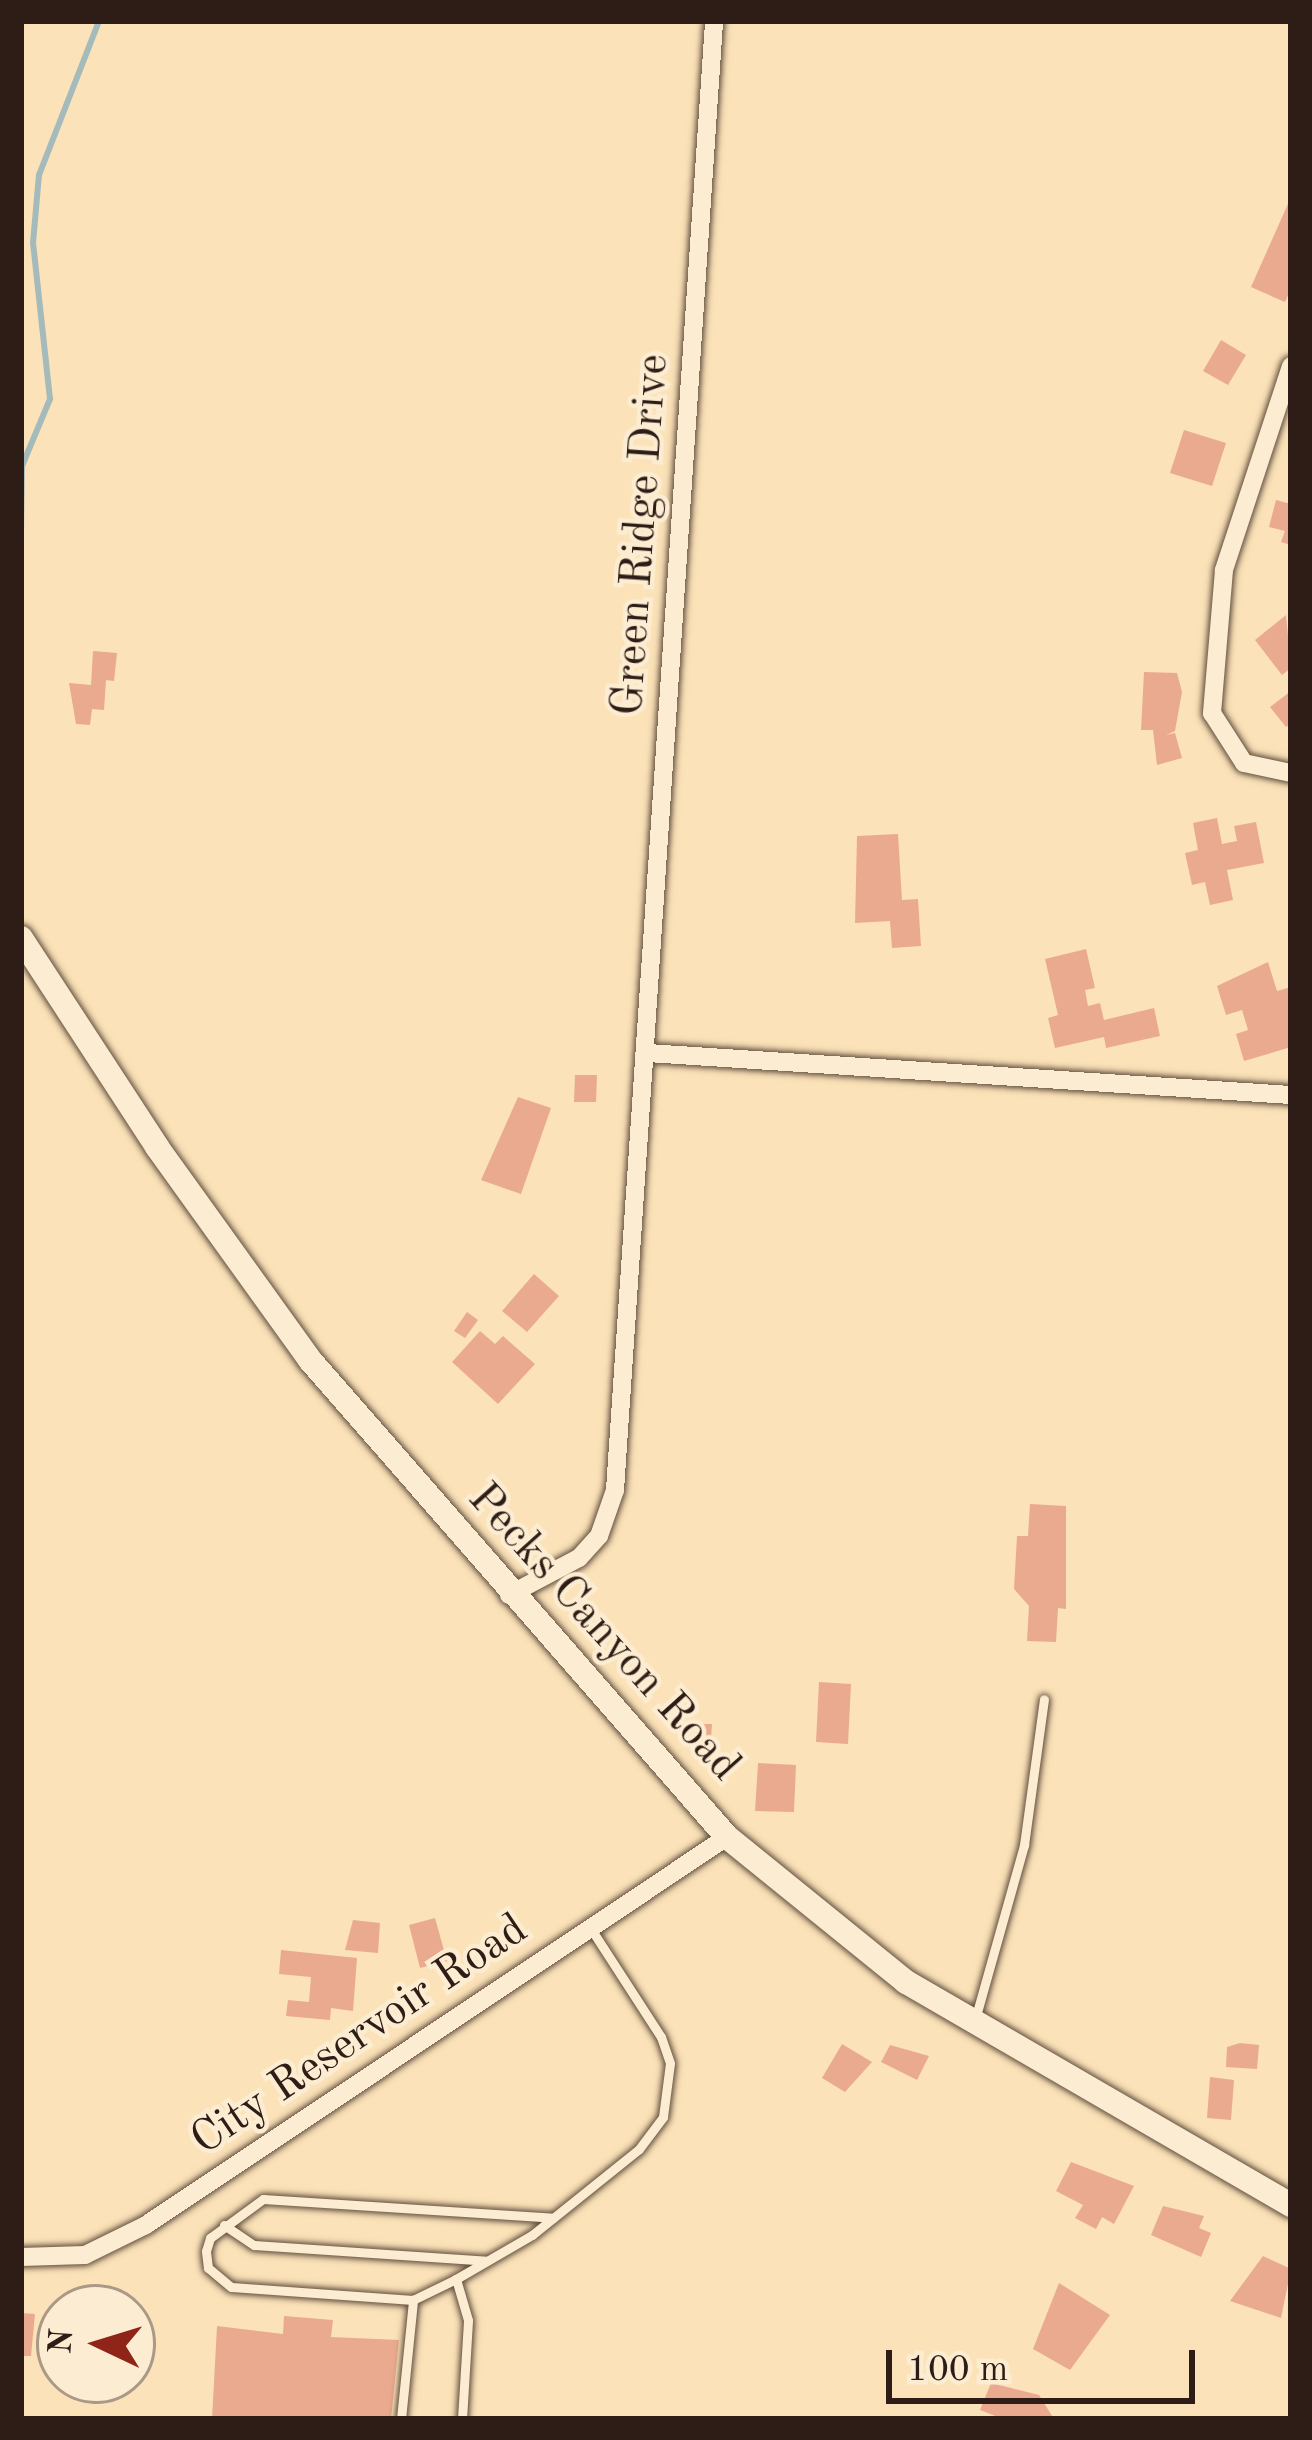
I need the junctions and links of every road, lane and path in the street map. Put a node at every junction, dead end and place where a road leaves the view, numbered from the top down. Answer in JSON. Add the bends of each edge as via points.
{"nodes":[{"id":1,"x":714,"y":21,"type":"edge"},
{"id":2,"x":1291,"y":366,"type":"edge"},
{"id":3,"x":1291,"y":773,"type":"edge"},
{"id":4,"x":24,"y":945,"type":"edge"},
{"id":5,"x":648,"y":1053,"type":"junction"},
{"id":6,"x":1291,"y":1095,"type":"edge"},
{"id":7,"x":509,"y":1594,"type":"junction"},
{"id":8,"x":1044,"y":1700,"type":"dead end"},
{"id":9,"x":727,"y":1837,"type":"junction"},
{"id":10,"x":590,"y":1929,"type":"junction"},
{"id":11,"x":974,"y":2021,"type":"junction"},
{"id":12,"x":1291,"y":2205,"type":"edge"},
{"id":13,"x":553,"y":2218,"type":"junction"},
{"id":14,"x":224,"y":2225,"type":"junction"},
{"id":15,"x":21,"y":2257,"type":"edge"},
{"id":16,"x":486,"y":2261,"type":"junction"},
{"id":17,"x":456,"y":2279,"type":"junction"},
{"id":18,"x":413,"y":2300,"type":"junction"},
{"id":19,"x":401,"y":2419,"type":"edge"},
{"id":20,"x":462,"y":2419,"type":"edge"}],
"edges":[{"from":1,"to":5,"type":"street","name":"Green Ridge Drive"},
{"from":2,"to":3,"type":"street","via":[[1224,570],[1212,713],[1244,763]]},
{"from":4,"to":7,"type":"street","name":"Pecks Canyon Road","via":[[310,1360]]},
{"from":5,"to":6,"type":"street"},
{"from":5,"to":7,"type":"street","name":"Green Ridge Drive","via":[[607,1521],[579,1558]]},
{"from":7,"to":9,"type":"street","name":"Pecks Canyon Road"},
{"from":8,"to":11,"type":"lane","via":[[1024,1845]]},
{"from":9,"to":10,"type":"street","name":"City Reservoir Road"},
{"from":9,"to":11,"type":"street","name":"Pecks Canyon Road","via":[[906,1982]]},
{"from":10,"to":13,"type":"lane","via":[[661,2037],[670,2083],[663,2117],[639,2150]]},
{"from":10,"to":15,"type":"street","name":"City Reservoir Road","via":[[146,2225],[85,2255]]},
{"from":11,"to":12,"type":"street","name":"Pecks Canyon Road"},
{"from":13,"to":14,"type":"lane","via":[[262,2199]]},
{"from":13,"to":16,"type":"lane"},
{"from":14,"to":16,"type":"lane","via":[[254,2245]]},
{"from":14,"to":18,"type":"lane","via":[[210,2238],[208,2268],[231,2287]]},
{"from":16,"to":17,"type":"lane"},
{"from":17,"to":18,"type":"lane"},
{"from":17,"to":20,"type":"lane","via":[[468,2320]]},
{"from":18,"to":19,"type":"lane"}]}
